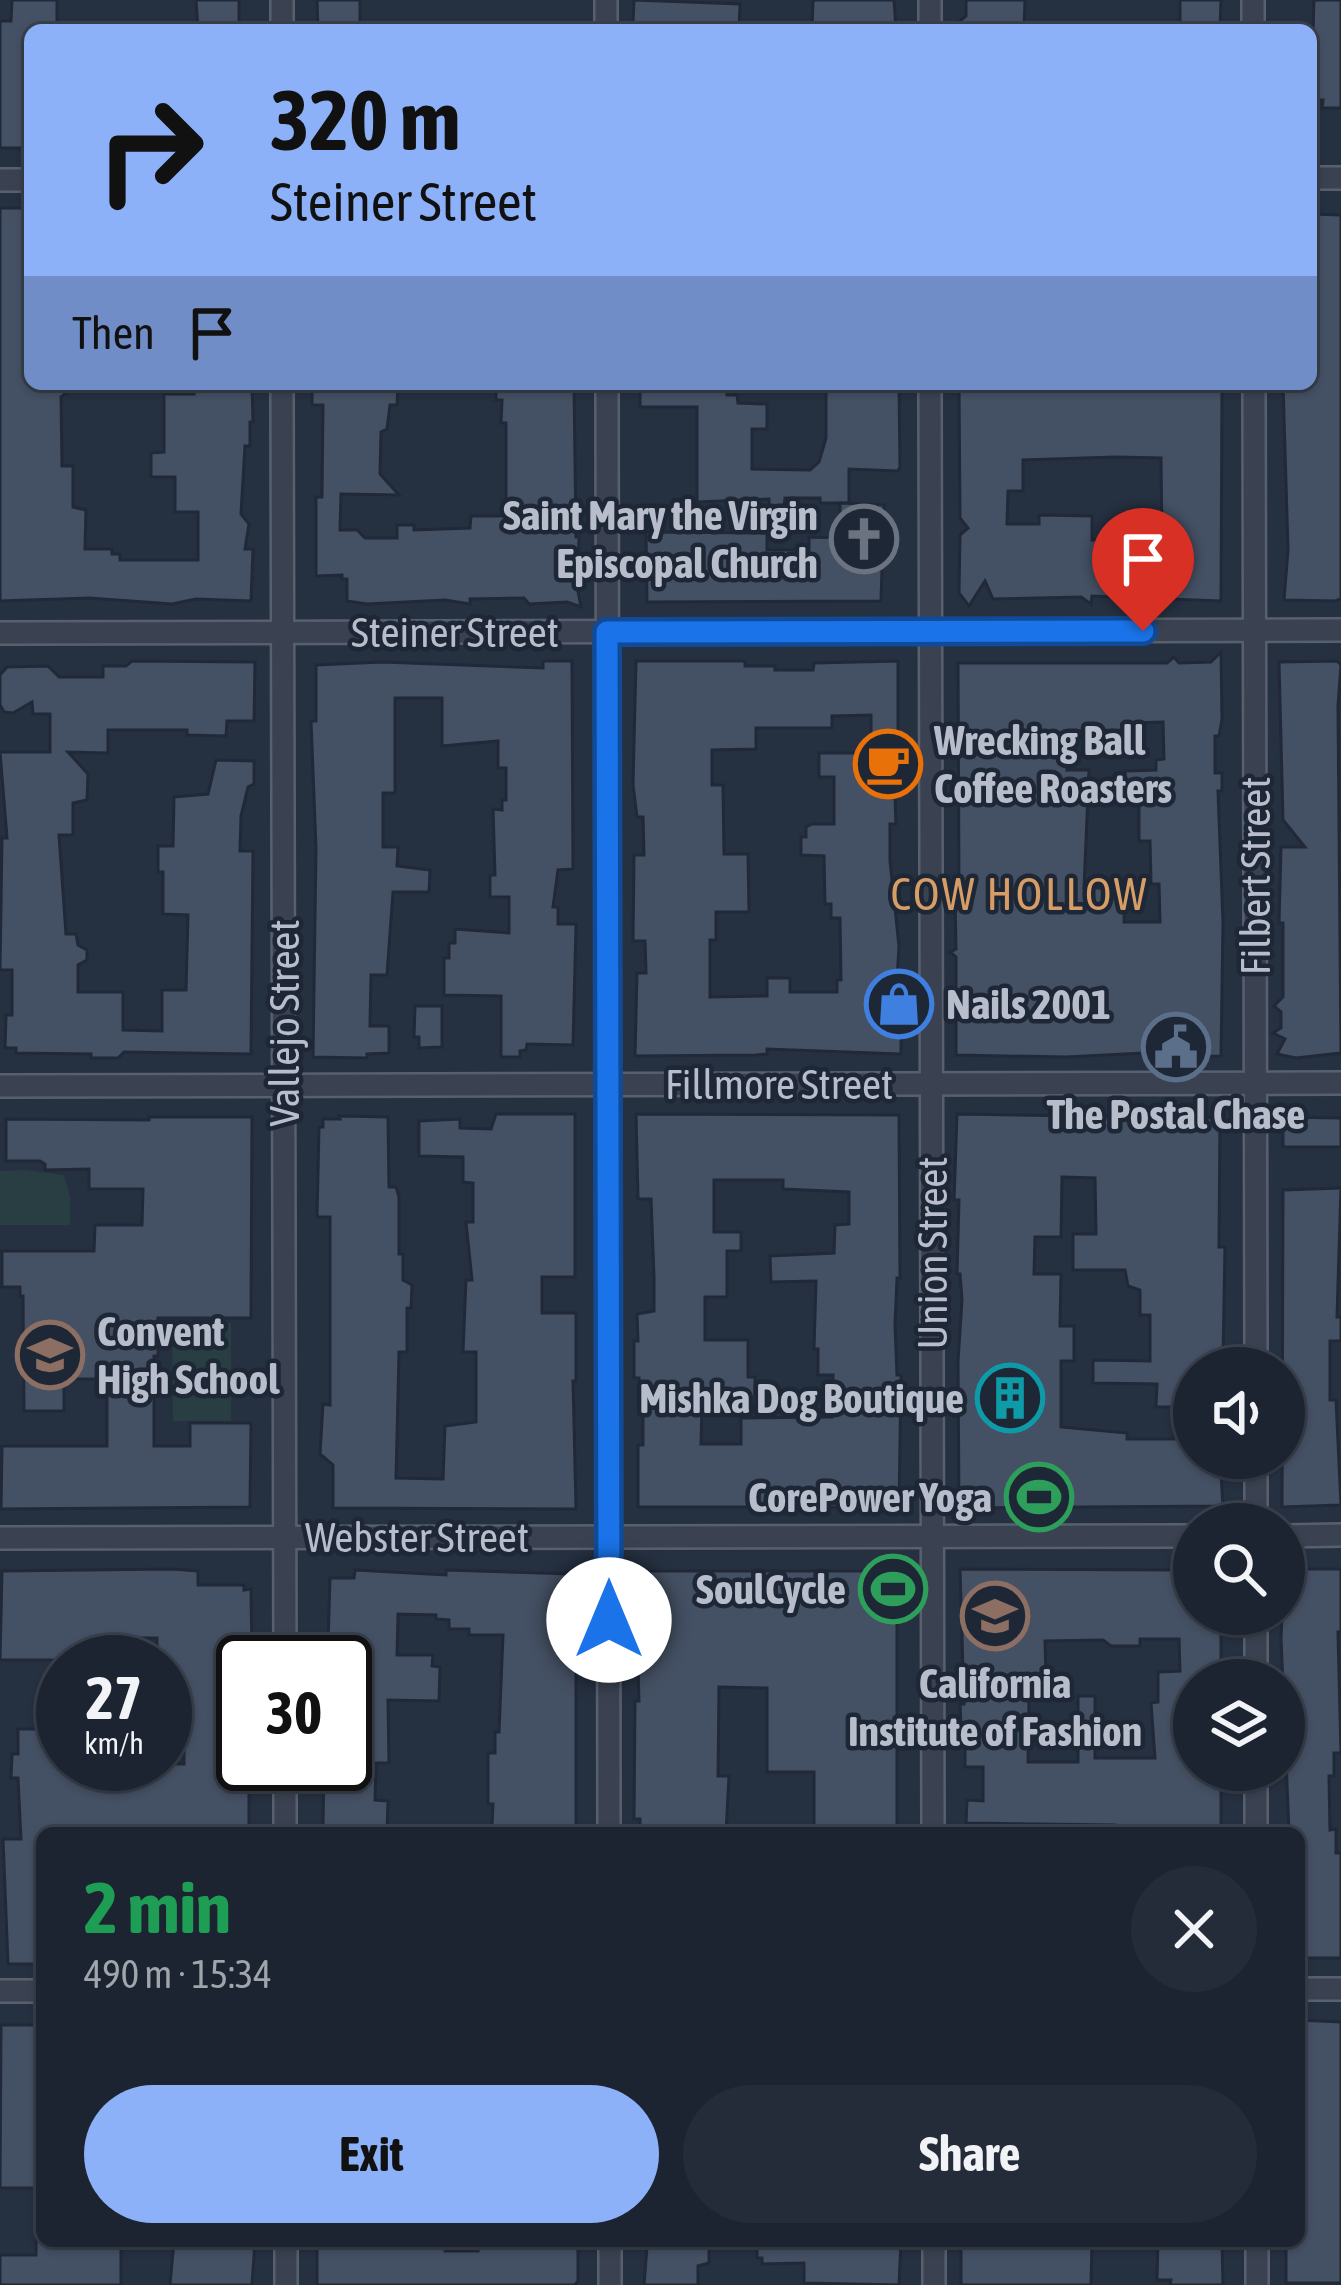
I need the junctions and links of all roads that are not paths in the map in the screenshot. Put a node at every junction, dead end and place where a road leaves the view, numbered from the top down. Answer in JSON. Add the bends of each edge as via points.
{"nodes":[{"id":1,"x":283,"y":390,"type":"edge"},
{"id":2,"x":607,"y":390,"type":"edge"},
{"id":3,"x":930,"y":390,"type":"edge"},
{"id":4,"x":1254,"y":390,"type":"edge"},
{"id":5,"x":1254,"y":630,"type":"junction"},
{"id":6,"x":1341,"y":630,"type":"edge"},
{"id":7,"x":931,"y":631,"type":"junction"},
{"id":8,"x":0,"y":632,"type":"edge"},
{"id":9,"x":283,"y":632,"type":"junction"},
{"id":10,"x":607,"y":632,"type":"junction"},
{"id":11,"x":1255,"y":1083,"type":"junction"},
{"id":12,"x":1341,"y":1083,"type":"edge"},
{"id":13,"x":608,"y":1084,"type":"junction"},
{"id":14,"x":932,"y":1084,"type":"junction"},
{"id":15,"x":284,"y":1085,"type":"junction"},
{"id":16,"x":0,"y":1086,"type":"edge"},
{"id":17,"x":1256,"y":1347,"type":"edge"},
{"id":18,"x":1341,"y":1535,"type":"edge"},
{"id":19,"x":933,"y":1536,"type":"junction"},
{"id":20,"x":1173,"y":1536,"type":"edge"},
{"id":21,"x":1305,"y":1536,"type":"edge"},
{"id":22,"x":609,"y":1537,"type":"junction"},
{"id":23,"x":0,"y":1538,"type":"edge"},
{"id":24,"x":284,"y":1538,"type":"junction"},
{"id":25,"x":285,"y":1635,"type":"edge"},
{"id":26,"x":285,"y":1791,"type":"edge"},
{"id":27,"x":1256,"y":1791,"type":"edge"},
{"id":28,"x":285,"y":1827,"type":"edge"},
{"id":29,"x":609,"y":1827,"type":"edge"},
{"id":30,"x":933,"y":1827,"type":"edge"},
{"id":31,"x":1256,"y":1827,"type":"edge"},
{"id":32,"x":1305,"y":1989,"type":"edge"},
{"id":33,"x":1341,"y":1989,"type":"edge"},
{"id":34,"x":0,"y":1991,"type":"edge"},
{"id":35,"x":36,"y":1991,"type":"edge"},
{"id":36,"x":286,"y":2247,"type":"edge"},
{"id":37,"x":610,"y":2247,"type":"edge"},
{"id":38,"x":934,"y":2247,"type":"edge"},
{"id":39,"x":1257,"y":2247,"type":"edge"},
{"id":40,"x":286,"y":2285,"type":"edge"},
{"id":41,"x":610,"y":2285,"type":"edge"},
{"id":42,"x":934,"y":2285,"type":"edge"},
{"id":43,"x":1257,"y":2285,"type":"edge"}],
"edges":[{"from":1,"to":9,"type":"street","name":"Vallejo Street"},
{"from":2,"to":10,"type":"street"},
{"from":3,"to":7,"type":"street","name":"Union Street"},
{"from":4,"to":5,"type":"street","name":"Filbert Street"},
{"from":5,"to":6,"type":"street","name":"Steiner Street"},
{"from":5,"to":7,"type":"street","name":"Steiner Street"},
{"from":5,"to":11,"type":"street","name":"Filbert Street"},
{"from":7,"to":10,"type":"street","name":"Steiner Street"},
{"from":7,"to":14,"type":"street","name":"Union Street"},
{"from":8,"to":9,"type":"street","name":"Steiner Street"},
{"from":9,"to":10,"type":"street","name":"Steiner Street"},
{"from":9,"to":15,"type":"street","name":"Vallejo Street"},
{"from":10,"to":13,"type":"street"},
{"from":11,"to":12,"type":"street","name":"Fillmore Street"},
{"from":11,"to":14,"type":"street","name":"Fillmore Street"},
{"from":11,"to":17,"type":"street","name":"Filbert Street"},
{"from":13,"to":14,"type":"street","name":"Fillmore Street"},
{"from":13,"to":15,"type":"street","name":"Fillmore Street"},
{"from":13,"to":22,"type":"street"},
{"from":14,"to":19,"type":"street","name":"Union Street"},
{"from":15,"to":16,"type":"street","name":"Fillmore Street"},
{"from":15,"to":24,"type":"street","name":"Vallejo Street"},
{"from":18,"to":21,"type":"street"},
{"from":19,"to":20,"type":"street","name":"Webster Street"},
{"from":19,"to":22,"type":"street","name":"Webster Street"},
{"from":19,"to":30,"type":"street","name":"Union Street"},
{"from":22,"to":24,"type":"street","name":"Webster Street"},
{"from":22,"to":29,"type":"street"},
{"from":23,"to":24,"type":"street","name":"Webster Street"},
{"from":24,"to":25,"type":"street","name":"Vallejo Street"},
{"from":26,"to":28,"type":"street"},
{"from":27,"to":31,"type":"street"},
{"from":32,"to":33,"type":"street"},
{"from":34,"to":35,"type":"street"},
{"from":36,"to":40,"type":"street"},
{"from":37,"to":41,"type":"street"},
{"from":38,"to":42,"type":"street"},
{"from":39,"to":43,"type":"street"}]}
